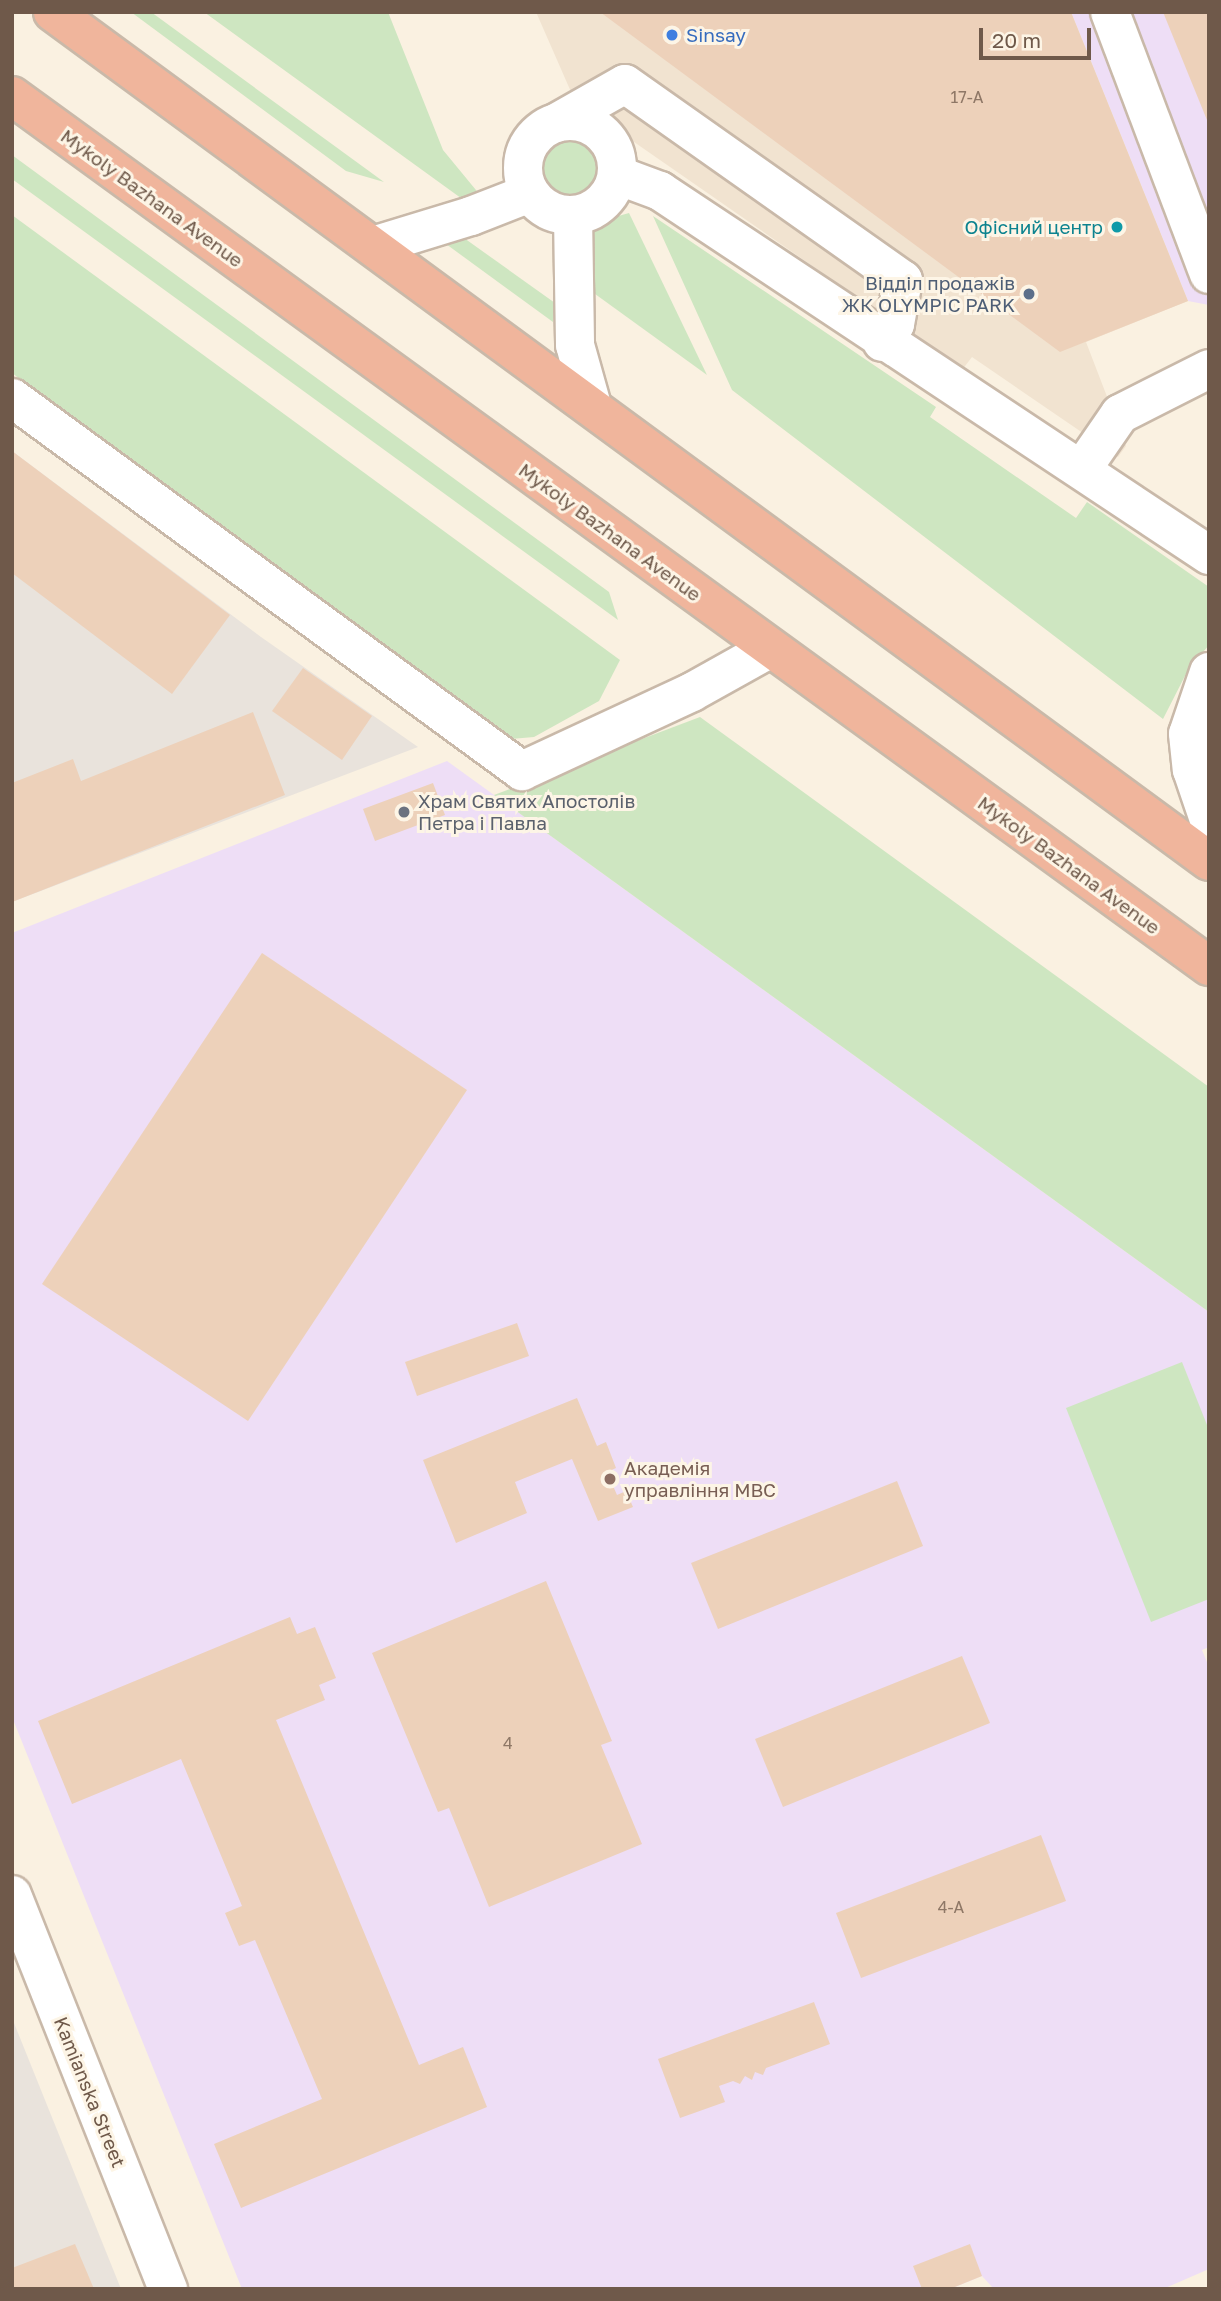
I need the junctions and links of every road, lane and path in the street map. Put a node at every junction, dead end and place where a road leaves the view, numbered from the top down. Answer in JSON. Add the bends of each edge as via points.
{"nodes":[{"id":1,"x":53,"y":12,"type":"edge"},
{"id":2,"x":1110,"y":12,"type":"edge"},
{"id":3,"x":12,"y":96,"type":"edge"},
{"id":4,"x":556,"y":122,"type":"junction"},
{"id":5,"x":617,"y":175,"type":"junction"},
{"id":6,"x":530,"y":192,"type":"junction"},
{"id":7,"x":573,"y":215,"type":"junction"},
{"id":8,"x":373,"y":246,"type":"junction"},
{"id":9,"x":1209,"y":274,"type":"edge"},
{"id":10,"x":882,"y":342,"type":"junction"},
{"id":11,"x":1209,"y":369,"type":"edge"},
{"id":12,"x":12,"y":398,"type":"edge"},
{"id":13,"x":592,"y":406,"type":"junction"},
{"id":14,"x":1082,"y":469,"type":"junction"},
{"id":15,"x":1209,"y":555,"type":"edge"},
{"id":16,"x":769,"y":649,"type":"junction"},
{"id":17,"x":1209,"y":672,"type":"edge"},
{"id":18,"x":1209,"y":820,"type":"edge"},
{"id":19,"x":1209,"y":860,"type":"edge"},
{"id":20,"x":1209,"y":966,"type":"edge"},
{"id":21,"x":12,"y":1895,"type":"edge"},
{"id":22,"x":168,"y":2289,"type":"edge"}],
"edges":[{"from":1,"to":8,"type":"highway"},
{"from":2,"to":9,"type":"street"},
{"from":3,"to":16,"type":"highway","name":"Mykoly Bazhana Avenue"},
{"from":4,"to":5,"type":"street","via":[[589,124],[602,133],[617,160]]},
{"from":4,"to":6,"type":"street","via":[[541,131],[526,152],[523,177]]},
{"from":4,"to":10,"type":"street","via":[[625,84],[903,280],[895,324]]},
{"from":5,"to":7,"type":"street","via":[[603,202]]},
{"from":5,"to":10,"type":"street","via":[[660,191]]},
{"from":6,"to":7,"type":"street","via":[[556,214]]},
{"from":6,"to":8,"type":"street","via":[[471,216]]},
{"from":7,"to":13,"type":"street","via":[[575,345]]},
{"from":8,"to":13,"type":"highway"},
{"from":10,"to":14,"type":"street"},
{"from":11,"to":14,"type":"street","via":[[1120,414]]},
{"from":12,"to":16,"type":"street","via":[[522,771],[692,692]]},
{"from":13,"to":19,"type":"highway"},
{"from":14,"to":15,"type":"street"},
{"from":16,"to":20,"type":"highway","name":"Mykoly Bazhana Avenue"},
{"from":17,"to":18,"type":"street","via":[[1188,734],[1192,770]]},
{"from":21,"to":22,"type":"street","name":"Kamianska Street"}]}
